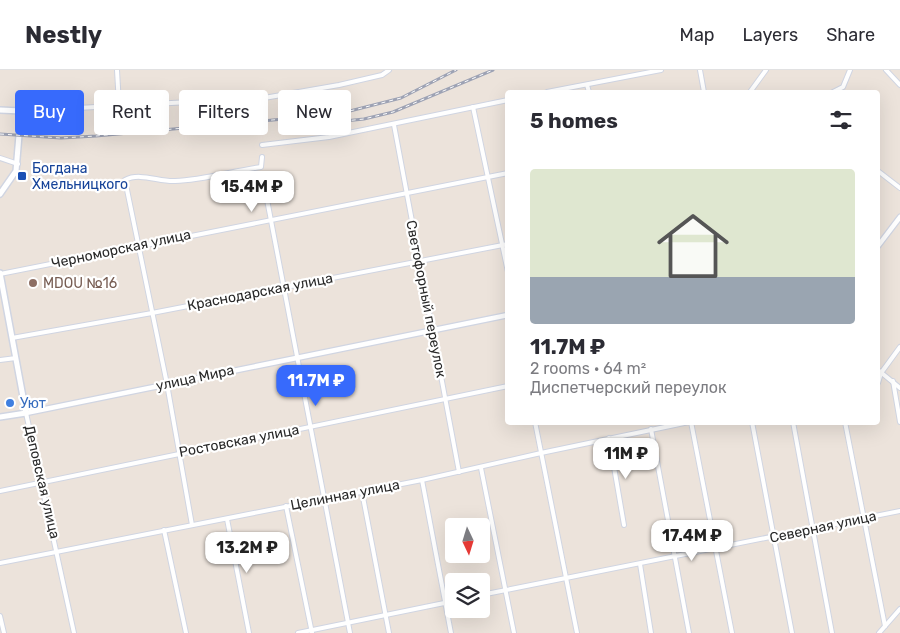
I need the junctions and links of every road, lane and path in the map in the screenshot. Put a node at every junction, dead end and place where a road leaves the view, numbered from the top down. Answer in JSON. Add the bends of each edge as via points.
{"nodes":[{"id":1,"x":117,"y":70,"type":"edge"},
{"id":2,"x":389,"y":70,"type":"edge"},
{"id":3,"x":661,"y":70,"type":"edge"},
{"id":4,"x":700,"y":70,"type":"edge"},
{"id":5,"x":766,"y":70,"type":"edge"},
{"id":6,"x":850,"y":70,"type":"edge"},
{"id":7,"x":886,"y":70,"type":"edge"},
{"id":8,"x":587,"y":85,"type":"junction"},
{"id":9,"x":900,"y":85,"type":"edge"},
{"id":10,"x":118,"y":90,"type":"edge"},
{"id":11,"x":558,"y":90,"type":"edge"},
{"id":12,"x":588,"y":90,"type":"edge"},
{"id":13,"x":704,"y":90,"type":"edge"},
{"id":14,"x":751,"y":90,"type":"edge"},
{"id":15,"x":837,"y":90,"type":"edge"},
{"id":16,"x":505,"y":101,"type":"edge"},
{"id":17,"x":169,"y":103,"type":"edge"},
{"id":18,"x":473,"y":107,"type":"junction"},
{"id":19,"x":0,"y":110,"type":"edge"},
{"id":20,"x":15,"y":111,"type":"edge"},
{"id":21,"x":394,"y":125,"type":"junction"},
{"id":22,"x":20,"y":135,"type":"edge"},
{"id":23,"x":262,"y":145,"type":"dead end"},
{"id":24,"x":262,"y":156,"type":"dead end"},
{"id":25,"x":0,"y":158,"type":"edge"},
{"id":26,"x":18,"y":164,"type":"junction"},
{"id":27,"x":880,"y":173,"type":"edge"},
{"id":28,"x":505,"y":174,"type":"edge"},
{"id":29,"x":489,"y":177,"type":"junction"},
{"id":30,"x":264,"y":184,"type":"dead end"},
{"id":31,"x":900,"y":188,"type":"edge"},
{"id":32,"x":405,"y":192,"type":"junction"},
{"id":33,"x":0,"y":194,"type":"edge"},
{"id":34,"x":900,"y":216,"type":"edge"},
{"id":35,"x":270,"y":220,"type":"junction"},
{"id":36,"x":880,"y":243,"type":"edge"},
{"id":37,"x":505,"y":244,"type":"edge"},
{"id":38,"x":139,"y":245,"type":"junction"},
{"id":39,"x":418,"y":260,"type":"junction"},
{"id":40,"x":0,"y":273,"type":"edge"},
{"id":41,"x":283,"y":288,"type":"junction"},
{"id":42,"x":152,"y":313,"type":"junction"},
{"id":43,"x":505,"y":316,"type":"edge"},
{"id":44,"x":433,"y":330,"type":"junction"},
{"id":45,"x":12,"y":338,"type":"junction"},
{"id":46,"x":900,"y":347,"type":"edge"},
{"id":47,"x":298,"y":356,"type":"junction"},
{"id":48,"x":16,"y":358,"type":"junction"},
{"id":49,"x":0,"y":360,"type":"edge"},
{"id":50,"x":880,"y":371,"type":"edge"},
{"id":51,"x":880,"y":373,"type":"edge"},
{"id":52,"x":893,"y":381,"type":"junction"},
{"id":53,"x":167,"y":384,"type":"junction"},
{"id":54,"x":505,"y":387,"type":"edge"},
{"id":55,"x":900,"y":388,"type":"edge"},
{"id":56,"x":445,"y":399,"type":"junction"},
{"id":57,"x":26,"y":413,"type":"junction"},
{"id":58,"x":0,"y":417,"type":"edge"},
{"id":59,"x":900,"y":422,"type":"edge"},
{"id":60,"x":536,"y":425,"type":"edge"},
{"id":61,"x":656,"y":425,"type":"edge"},
{"id":62,"x":674,"y":425,"type":"edge"},
{"id":63,"x":691,"y":425,"type":"edge"},
{"id":64,"x":753,"y":425,"type":"edge"},
{"id":65,"x":793,"y":425,"type":"edge"},
{"id":66,"x":845,"y":425,"type":"edge"},
{"id":67,"x":309,"y":427,"type":"junction"},
{"id":68,"x":657,"y":428,"type":"junction"},
{"id":69,"x":651,"y":429,"type":"junction"},
{"id":70,"x":610,"y":438,"type":"junction"},
{"id":71,"x":179,"y":453,"type":"junction"},
{"id":72,"x":541,"y":453,"type":"junction"},
{"id":73,"x":481,"y":468,"type":"junction"},
{"id":74,"x":460,"y":472,"type":"junction"},
{"id":75,"x":422,"y":480,"type":"junction"},
{"id":76,"x":41,"y":482,"type":"junction"},
{"id":77,"x":0,"y":491,"type":"edge"},
{"id":78,"x":362,"y":492,"type":"junction"},
{"id":79,"x":323,"y":500,"type":"junction"},
{"id":80,"x":286,"y":506,"type":"junction"},
{"id":81,"x":900,"y":512,"type":"edge"},
{"id":82,"x":227,"y":518,"type":"junction"},
{"id":83,"x":863,"y":519,"type":"junction"},
{"id":84,"x":192,"y":525,"type":"junction"},
{"id":85,"x":624,"y":525,"type":"dead end"},
{"id":86,"x":812,"y":529,"type":"junction"},
{"id":87,"x":164,"y":530,"type":"junction"},
{"id":88,"x":775,"y":538,"type":"junction"},
{"id":89,"x":715,"y":548,"type":"junction"},
{"id":90,"x":57,"y":552,"type":"junction"},
{"id":91,"x":675,"y":556,"type":"junction"},
{"id":92,"x":0,"y":563,"type":"edge"},
{"id":93,"x":640,"y":564,"type":"junction"},
{"id":94,"x":566,"y":578,"type":"junction"},
{"id":95,"x":506,"y":590,"type":"junction"},
{"id":96,"x":490,"y":594,"type":"edge"},
{"id":97,"x":445,"y":603,"type":"joint"},
{"id":98,"x":900,"y":610,"type":"edge"},
{"id":99,"x":385,"y":614,"type":"junction"},
{"id":100,"x":0,"y":616,"type":"edge"},
{"id":101,"x":448,"y":618,"type":"edge"},
{"id":102,"x":347,"y":621,"type":"junction"},
{"id":103,"x":885,"y":626,"type":"junction"},
{"id":104,"x":311,"y":632,"type":"edge"},
{"id":105,"x":4,"y":633,"type":"edge"},
{"id":106,"x":74,"y":633,"type":"edge"},
{"id":107,"x":186,"y":633,"type":"edge"},
{"id":108,"x":249,"y":633,"type":"edge"},
{"id":109,"x":298,"y":633,"type":"edge"},
{"id":110,"x":350,"y":633,"type":"edge"},
{"id":111,"x":389,"y":633,"type":"edge"},
{"id":112,"x":451,"y":633,"type":"edge"},
{"id":113,"x":514,"y":633,"type":"edge"},
{"id":114,"x":576,"y":633,"type":"edge"},
{"id":115,"x":651,"y":633,"type":"edge"},
{"id":116,"x":689,"y":633,"type":"edge"},
{"id":117,"x":732,"y":633,"type":"edge"},
{"id":118,"x":792,"y":633,"type":"edge"},
{"id":119,"x":832,"y":633,"type":"edge"},
{"id":120,"x":879,"y":633,"type":"edge"}],
"edges":[{"from":1,"to":10,"type":"street"},
{"from":2,"to":17,"type":"street","via":[[339,85],[264,98]]},
{"from":3,"to":8,"type":"street"},
{"from":4,"to":13,"type":"street"},
{"from":5,"to":14,"type":"street"},
{"from":6,"to":15,"type":"street","via":[[843,87]]},
{"from":7,"to":9,"type":"street"},
{"from":8,"to":11,"type":"street"},
{"from":8,"to":12,"type":"street"},
{"from":16,"to":18,"type":"street"},
{"from":18,"to":21,"type":"street"},
{"from":18,"to":29,"type":"street"},
{"from":19,"to":20,"type":"main road"},
{"from":21,"to":23,"type":"street"},
{"from":21,"to":32,"type":"street","name":"Светофорный переулок"},
{"from":22,"to":26,"type":"main road"},
{"from":24,"to":38,"type":"street","via":[[261,167],[174,182],[159,178],[125,180]]},
{"from":25,"to":26,"type":"street"},
{"from":26,"to":33,"type":"main road","via":[[12,179]]},
{"from":27,"to":31,"type":"street"},
{"from":28,"to":29,"type":"street","name":"Черноморская улица"},
{"from":29,"to":32,"type":"street","name":"Черноморская улица"},
{"from":29,"to":37,"type":"street"},
{"from":30,"to":35,"type":"street"},
{"from":32,"to":35,"type":"street","name":"Черноморская улица"},
{"from":32,"to":39,"type":"street","name":"Светофорный переулок"},
{"from":34,"to":36,"type":"street"},
{"from":35,"to":38,"type":"street","name":"Черноморская улица"},
{"from":35,"to":41,"type":"street"},
{"from":37,"to":39,"type":"street","name":"Краснодарская улица"},
{"from":38,"to":40,"type":"street","name":"Черноморская улица"},
{"from":38,"to":42,"type":"street"},
{"from":39,"to":41,"type":"street","name":"Краснодарская улица"},
{"from":39,"to":44,"type":"street","name":"Светофорный переулок"},
{"from":40,"to":45,"type":"main road","name":"Деповская улица"},
{"from":41,"to":42,"type":"street","name":"Краснодарская улица"},
{"from":41,"to":47,"type":"street"},
{"from":42,"to":45,"type":"street","name":"Краснодарская улица"},
{"from":42,"to":53,"type":"street"},
{"from":43,"to":44,"type":"street","name":"улица Мира"},
{"from":44,"to":47,"type":"street","name":"улица Мира"},
{"from":44,"to":56,"type":"street","name":"Светофорный переулок"},
{"from":45,"to":48,"type":"main road","name":"Деповская улица"},
{"from":46,"to":50,"type":"street"},
{"from":47,"to":53,"type":"street","name":"улица Мира"},
{"from":47,"to":67,"type":"street"},
{"from":48,"to":49,"type":"street"},
{"from":48,"to":57,"type":"main road","name":"Деповская улица"},
{"from":51,"to":52,"type":"street"},
{"from":52,"to":55,"type":"street"},
{"from":52,"to":59,"type":"street"},
{"from":53,"to":57,"type":"street","name":"улица Мира"},
{"from":53,"to":71,"type":"street"},
{"from":54,"to":56,"type":"street","name":"Ростовская улица"},
{"from":56,"to":67,"type":"street","name":"Ростовская улица"},
{"from":56,"to":74,"type":"street","name":"Светофорный переулок"},
{"from":57,"to":58,"type":"main road","name":"улица Мира"},
{"from":57,"to":76,"type":"street","name":"Деповская улица"},
{"from":60,"to":72,"type":"street"},
{"from":61,"to":68,"type":"street"},
{"from":62,"to":68,"type":"street","name":"Целинная улица"},
{"from":63,"to":89,"type":"street"},
{"from":64,"to":88,"type":"street"},
{"from":65,"to":86,"type":"street"},
{"from":66,"to":83,"type":"street"},
{"from":67,"to":71,"type":"street","name":"Ростовская улица"},
{"from":67,"to":79,"type":"street"},
{"from":68,"to":69,"type":"street","name":"Целинная улица"},
{"from":69,"to":70,"type":"street","name":"Целинная улица"},
{"from":69,"to":91,"type":"street"},
{"from":70,"to":72,"type":"street","name":"Целинная улица"},
{"from":70,"to":85,"type":"street"},
{"from":71,"to":76,"type":"street","name":"Ростовская улица"},
{"from":71,"to":84,"type":"street"},
{"from":72,"to":73,"type":"street","name":"Целинная улица"},
{"from":72,"to":94,"type":"street"},
{"from":73,"to":74,"type":"street","name":"Целинная улица"},
{"from":73,"to":95,"type":"street"},
{"from":74,"to":75,"type":"street","name":"Целинная улица"},
{"from":75,"to":78,"type":"street","name":"Целинная улица"},
{"from":75,"to":97,"type":"street"},
{"from":76,"to":77,"type":"street","name":"Ростовская улица"},
{"from":76,"to":90,"type":"street","name":"Деповская улица"},
{"from":78,"to":79,"type":"street","name":"Целинная улица"},
{"from":78,"to":99,"type":"street"},
{"from":79,"to":80,"type":"street","name":"Целинная улица"},
{"from":79,"to":102,"type":"street"},
{"from":80,"to":82,"type":"street","name":"Целинная улица"},
{"from":80,"to":104,"type":"street"},
{"from":81,"to":83,"type":"street","name":"Северная улица"},
{"from":82,"to":84,"type":"street","name":"Целинная улица"},
{"from":82,"to":108,"type":"street"},
{"from":83,"to":86,"type":"street","name":"Северная улица"},
{"from":83,"to":103,"type":"street"},
{"from":84,"to":87,"type":"street","name":"Целинная улица"},
{"from":86,"to":88,"type":"street","name":"Северная улица"},
{"from":86,"to":119,"type":"street"},
{"from":87,"to":90,"type":"street","name":"Целинная улица"},
{"from":87,"to":107,"type":"street"},
{"from":88,"to":89,"type":"street","name":"Северная улица"},
{"from":88,"to":118,"type":"street"},
{"from":89,"to":91,"type":"street","name":"Северная улица"},
{"from":89,"to":117,"type":"street"},
{"from":90,"to":92,"type":"street","name":"Целинная улица"},
{"from":90,"to":106,"type":"street","name":"Деповская улица"},
{"from":91,"to":93,"type":"street","name":"Северная улица"},
{"from":91,"to":116,"type":"street"},
{"from":93,"to":94,"type":"street","name":"Северная улица"},
{"from":93,"to":115,"type":"street"},
{"from":94,"to":95,"type":"street","name":"Северная улица"},
{"from":94,"to":114,"type":"street"},
{"from":95,"to":96,"type":"street","name":"Северная улица"},
{"from":95,"to":113,"type":"street"},
{"from":97,"to":99,"type":"street"},
{"from":98,"to":103,"type":"street"},
{"from":99,"to":102,"type":"street"},
{"from":99,"to":111,"type":"street"},
{"from":100,"to":105,"type":"street"},
{"from":101,"to":112,"type":"street"},
{"from":102,"to":104,"type":"street"},
{"from":102,"to":110,"type":"street"},
{"from":103,"to":120,"type":"street"},
{"from":104,"to":109,"type":"street"}]}
